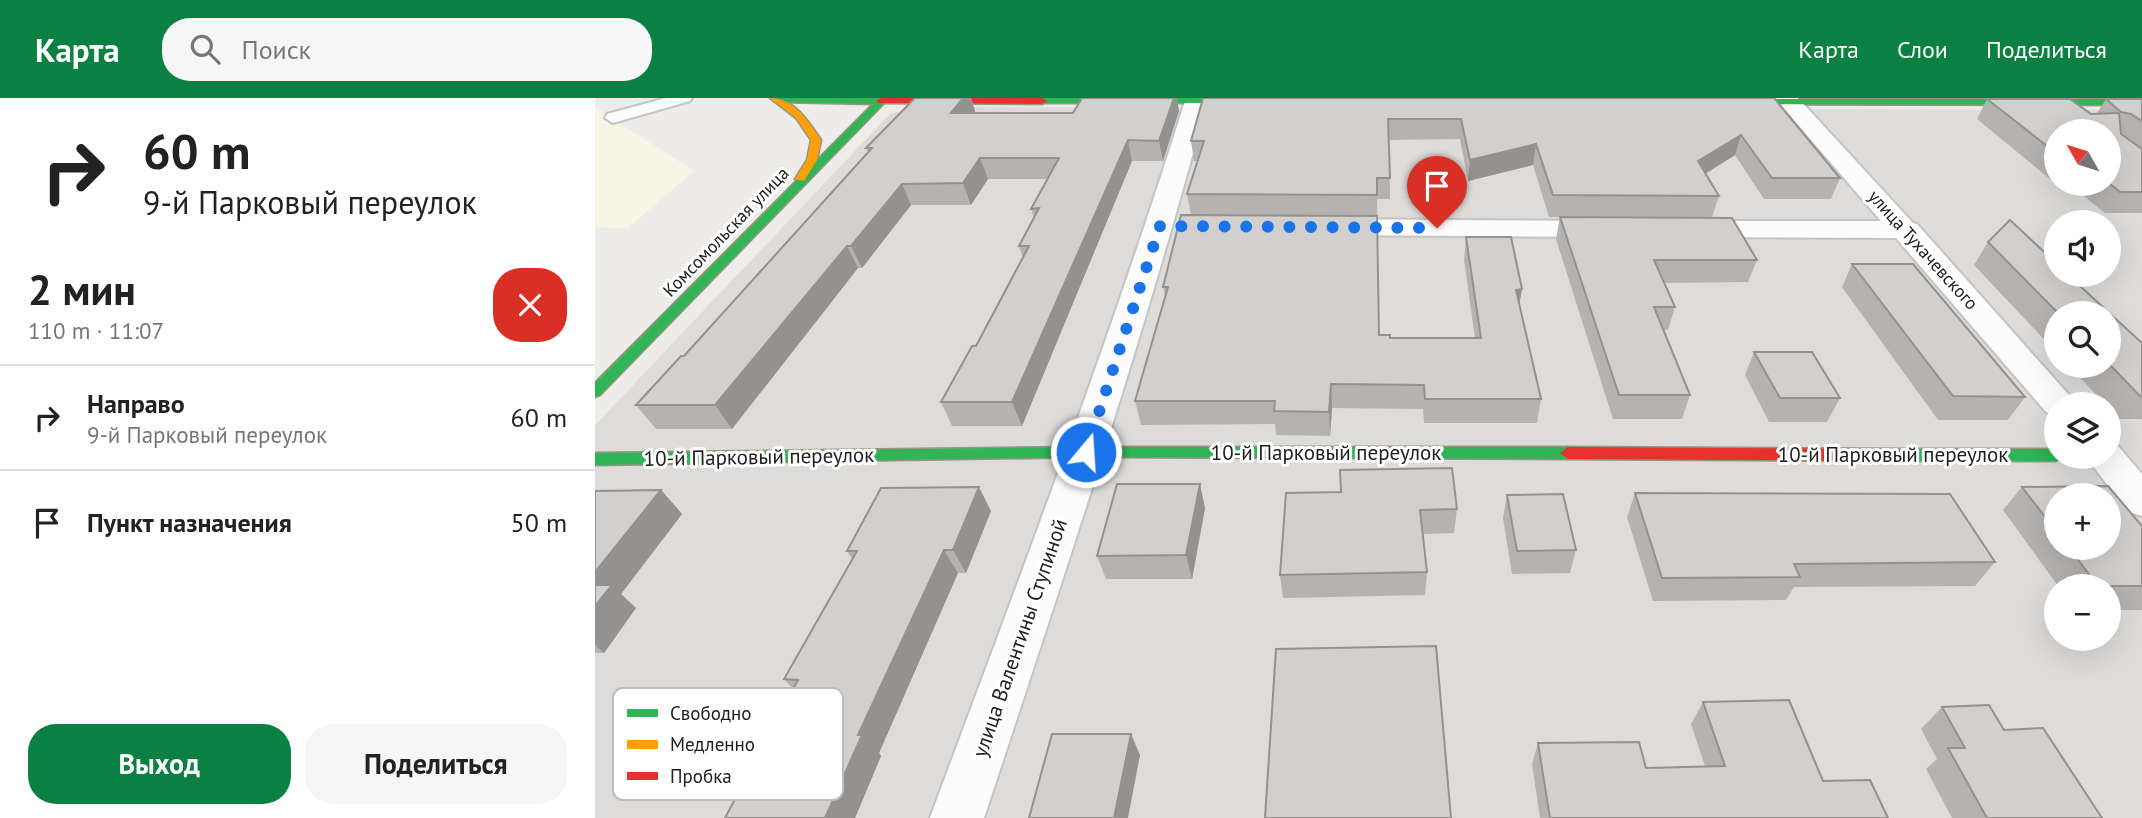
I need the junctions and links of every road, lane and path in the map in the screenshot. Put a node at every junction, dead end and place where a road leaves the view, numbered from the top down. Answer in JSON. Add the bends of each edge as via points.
{"nodes":[{"id":1,"x":684,"y":98,"type":"edge"},
{"id":2,"x":776,"y":98,"type":"edge"},
{"id":3,"x":883,"y":99,"type":"edge"},
{"id":4,"x":1196,"y":99,"type":"edge"},
{"id":5,"x":1787,"y":99,"type":"edge"},
{"id":6,"x":1265,"y":100,"type":"edge"},
{"id":7,"x":2050,"y":100,"type":"edge"},
{"id":8,"x":1705,"y":101,"type":"edge"},
{"id":9,"x":2142,"y":102,"type":"edge"},
{"id":10,"x":613,"y":118,"type":"dead end"},
{"id":11,"x":2077,"y":119,"type":"edge"},
{"id":12,"x":791,"y":193,"type":"junction"},
{"id":13,"x":1298,"y":227,"type":"edge"},
{"id":14,"x":1907,"y":230,"type":"junction"},
{"id":15,"x":595,"y":392,"type":"edge"},
{"id":16,"x":2049,"y":392,"type":"edge"},
{"id":17,"x":1086,"y":452,"type":"junction"},
{"id":18,"x":2044,"y":455,"type":"edge"},
{"id":19,"x":2121,"y":456,"type":"edge"},
{"id":20,"x":2142,"y":456,"type":"edge"},
{"id":21,"x":595,"y":459,"type":"edge"},
{"id":22,"x":2117,"y":469,"type":"edge"},
{"id":23,"x":2142,"y":501,"type":"edge"},
{"id":24,"x":957,"y":818,"type":"edge"}],
"edges":[{"from":1,"to":10,"type":"lane"},
{"from":2,"to":3,"type":"street"},
{"from":2,"to":12,"type":"street","via":[[794,110],[816,140],[812,159]]},
{"from":3,"to":4,"type":"street"},
{"from":3,"to":12,"type":"street","name":"Комсомольская улица"},
{"from":4,"to":6,"type":"street"},
{"from":4,"to":17,"type":"street","name":"улица Валентины Ступиной","via":[[1174,227]]},
{"from":5,"to":7,"type":"street"},
{"from":5,"to":8,"type":"street"},
{"from":5,"to":14,"type":"street","name":"улица Тухачевского"},
{"from":7,"to":9,"type":"street"},
{"from":7,"to":11,"type":"street"},
{"from":12,"to":15,"type":"street","name":"Комсомольская улица"},
{"from":13,"to":14,"type":"street"},
{"from":14,"to":16,"type":"street","name":"улица Тухачевского"},
{"from":17,"to":18,"type":"street","name":"10-й Парковый переулок"},
{"from":17,"to":21,"type":"street","name":"10-й Парковый переулок"},
{"from":17,"to":24,"type":"street","name":"улица Валентины Ступиной"},
{"from":19,"to":20,"type":"street"},
{"from":22,"to":23,"type":"street"}]}
